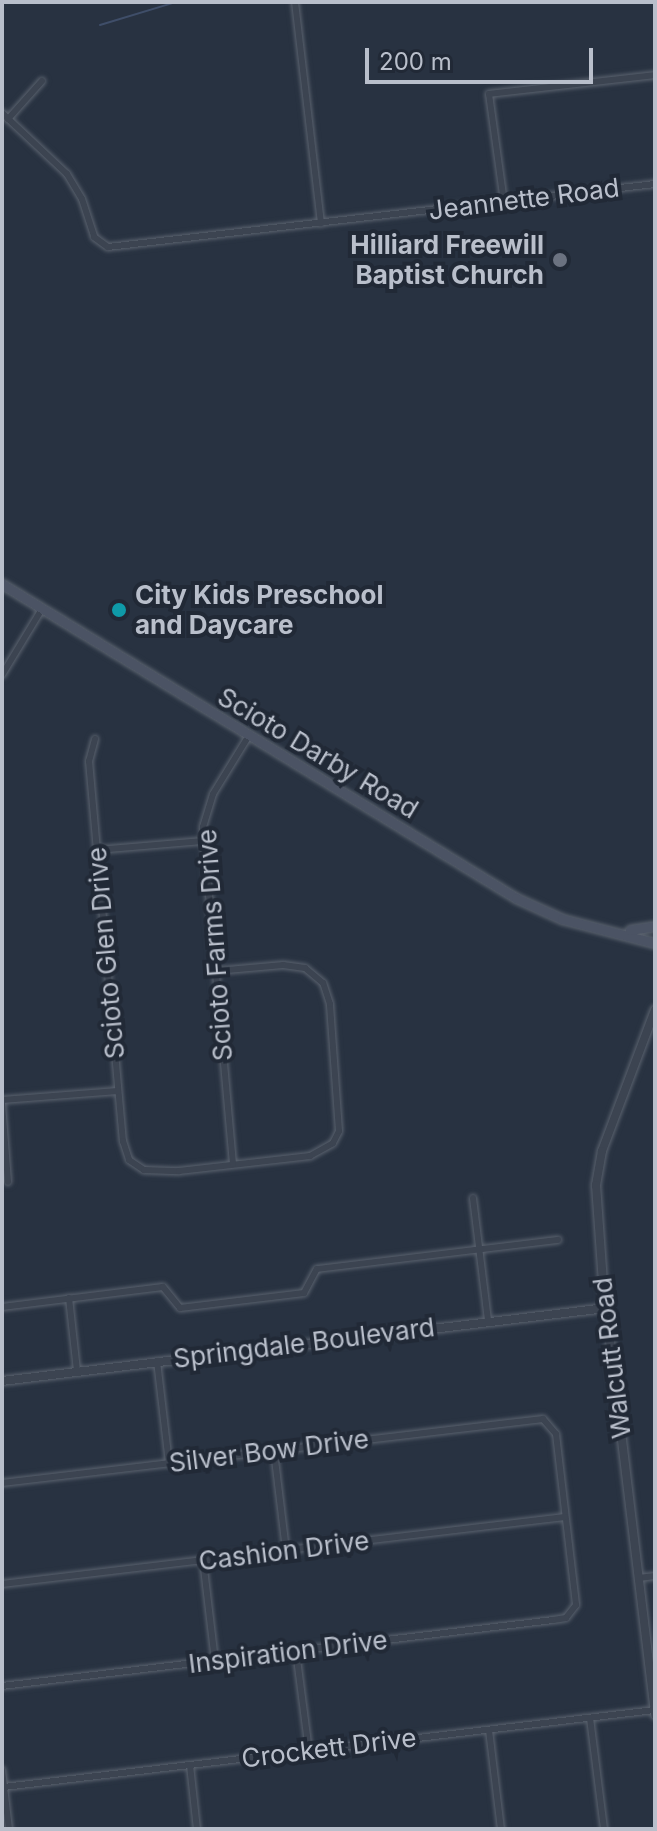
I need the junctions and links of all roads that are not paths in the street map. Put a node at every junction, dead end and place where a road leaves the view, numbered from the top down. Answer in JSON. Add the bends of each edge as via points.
{"nodes":[{"id":1,"x":295,"y":2,"type":"edge"},
{"id":2,"x":655,"y":75,"type":"edge"},
{"id":3,"x":42,"y":81,"type":"dead end"},
{"id":4,"x":5,"y":116,"type":"edge"},
{"id":5,"x":655,"y":184,"type":"edge"},
{"id":6,"x":504,"y":202,"type":"junction"},
{"id":7,"x":321,"y":223,"type":"junction"},
{"id":8,"x":2,"y":584,"type":"edge"},
{"id":9,"x":42,"y":609,"type":"junction"},
{"id":10,"x":2,"y":675,"type":"edge"},
{"id":11,"x":248,"y":737,"type":"junction"},
{"id":12,"x":95,"y":739,"type":"dead end"},
{"id":13,"x":203,"y":841,"type":"junction"},
{"id":14,"x":97,"y":850,"type":"junction"},
{"id":15,"x":655,"y":926,"type":"edge"},
{"id":16,"x":623,"y":931,"type":"junction"},
{"id":17,"x":655,"y":943,"type":"edge"},
{"id":18,"x":216,"y":971,"type":"junction"},
{"id":19,"x":655,"y":1010,"type":"edge"},
{"id":20,"x":118,"y":1091,"type":"junction"},
{"id":21,"x":2,"y":1102,"type":"edge"},
{"id":22,"x":233,"y":1164,"type":"junction"},
{"id":23,"x":8,"y":1182,"type":"dead end"},
{"id":24,"x":473,"y":1198,"type":"dead end"},
{"id":25,"x":558,"y":1240,"type":"dead end"},
{"id":26,"x":480,"y":1250,"type":"junction"},
{"id":27,"x":69,"y":1298,"type":"junction"},
{"id":28,"x":2,"y":1307,"type":"edge"},
{"id":29,"x":606,"y":1308,"type":"junction"},
{"id":30,"x":488,"y":1321,"type":"junction"},
{"id":31,"x":157,"y":1361,"type":"junction"},
{"id":32,"x":77,"y":1370,"type":"junction"},
{"id":33,"x":2,"y":1381,"type":"edge"},
{"id":34,"x":274,"y":1451,"type":"junction"},
{"id":35,"x":169,"y":1463,"type":"junction"},
{"id":36,"x":2,"y":1483,"type":"edge"},
{"id":37,"x":565,"y":1517,"type":"junction"},
{"id":38,"x":286,"y":1550,"type":"junction"},
{"id":39,"x":203,"y":1560,"type":"junction"},
{"id":40,"x":655,"y":1576,"type":"edge"},
{"id":41,"x":639,"y":1578,"type":"junction"},
{"id":42,"x":2,"y":1584,"type":"edge"},
{"id":43,"x":296,"y":1651,"type":"junction"},
{"id":44,"x":215,"y":1660,"type":"junction"},
{"id":45,"x":2,"y":1686,"type":"edge"},
{"id":46,"x":655,"y":1712,"type":"edge"},
{"id":47,"x":590,"y":1718,"type":"junction"},
{"id":48,"x":489,"y":1730,"type":"junction"},
{"id":49,"x":309,"y":1751,"type":"junction"},
{"id":50,"x":190,"y":1765,"type":"junction"},
{"id":51,"x":2,"y":1770,"type":"edge"},
{"id":52,"x":4,"y":1787,"type":"junction"},
{"id":53,"x":9,"y":1829,"type":"edge"},
{"id":54,"x":197,"y":1829,"type":"edge"},
{"id":55,"x":501,"y":1829,"type":"edge"},
{"id":56,"x":604,"y":1829,"type":"edge"}],
"edges":[{"from":1,"to":7,"type":"street"},
{"from":2,"to":6,"type":"street","via":[[489,94]]},
{"from":3,"to":4,"type":"street"},
{"from":4,"to":7,"type":"street","name":"Jeannette Road","via":[[67,174],[94,237],[108,247]]},
{"from":5,"to":6,"type":"street","name":"Jeannette Road"},
{"from":6,"to":7,"type":"street","name":"Jeannette Road"},
{"from":8,"to":9,"type":"main road","name":"Scioto Darby Road"},
{"from":9,"to":10,"type":"street"},
{"from":9,"to":11,"type":"main road","name":"Scioto Darby Road"},
{"from":11,"to":13,"type":"street","name":"Scioto Farms Drive","via":[[210,802]]},
{"from":11,"to":16,"type":"main road","name":"Scioto Darby Road","via":[[539,910]]},
{"from":12,"to":14,"type":"street","name":"Scioto Glen Drive","via":[[89,761]]},
{"from":13,"to":14,"type":"street"},
{"from":13,"to":18,"type":"street","name":"Scioto Farms Drive"},
{"from":14,"to":20,"type":"street","name":"Scioto Glen Drive"},
{"from":15,"to":16,"type":"main road","name":"Scioto Darby Road"},
{"from":16,"to":17,"type":"main road","name":"Scioto Darby Road"},
{"from":18,"to":22,"type":"street","name":"Scioto Farms Drive"},
{"from":18,"to":22,"type":"street","via":[[283,965],[305,968],[323,983],[330,1004],[341,1118],[333,1143],[310,1156]]},
{"from":19,"to":29,"type":"street","name":"Walcutt Road","via":[[598,1167]]},
{"from":20,"to":21,"type":"street"},
{"from":20,"to":22,"type":"street","name":"Scioto Glen Drive","via":[[123,1147],[135,1165],[153,1173]]},
{"from":21,"to":23,"type":"street"},
{"from":24,"to":26,"type":"street"},
{"from":25,"to":26,"type":"street"},
{"from":26,"to":27,"type":"street","via":[[317,1269],[304,1293],[180,1308],[163,1287]]},
{"from":26,"to":30,"type":"street"},
{"from":27,"to":28,"type":"street"},
{"from":27,"to":32,"type":"street"},
{"from":29,"to":30,"type":"street","name":"Springdale Boulevard"},
{"from":29,"to":41,"type":"street","name":"Walcutt Road"},
{"from":30,"to":31,"type":"street","name":"Springdale Boulevard"},
{"from":31,"to":32,"type":"street","name":"Springdale Boulevard"},
{"from":31,"to":35,"type":"street"},
{"from":32,"to":33,"type":"street","name":"Springdale Boulevard"},
{"from":34,"to":35,"type":"street","name":"Silver Bow Drive"},
{"from":34,"to":37,"type":"street","name":"Silver Bow Drive","via":[[536,1419],[549,1423],[556,1434]]},
{"from":34,"to":38,"type":"street"},
{"from":35,"to":36,"type":"street","name":"Silver Bow Drive"},
{"from":37,"to":38,"type":"street","name":"Cashion Drive"},
{"from":37,"to":43,"type":"street","name":"Inspiration Drive","via":[[576,1605],[572,1613],[553,1620]]},
{"from":38,"to":39,"type":"street","name":"Cashion Drive"},
{"from":39,"to":42,"type":"street","name":"Cashion Drive"},
{"from":39,"to":44,"type":"street"},
{"from":40,"to":41,"type":"street"},
{"from":41,"to":46,"type":"street","name":"Walcutt Road"},
{"from":43,"to":44,"type":"street","name":"Inspiration Drive"},
{"from":43,"to":49,"type":"street"},
{"from":44,"to":45,"type":"street","name":"Inspiration Drive"},
{"from":46,"to":47,"type":"street","name":"Crockett Drive"},
{"from":47,"to":48,"type":"street","name":"Crockett Drive"},
{"from":47,"to":56,"type":"street"},
{"from":48,"to":49,"type":"street","name":"Crockett Drive"},
{"from":48,"to":55,"type":"street"},
{"from":49,"to":50,"type":"street","name":"Crockett Drive"},
{"from":50,"to":52,"type":"street","name":"Crockett Drive"},
{"from":50,"to":54,"type":"street"},
{"from":51,"to":52,"type":"street"},
{"from":52,"to":53,"type":"street"}]}
